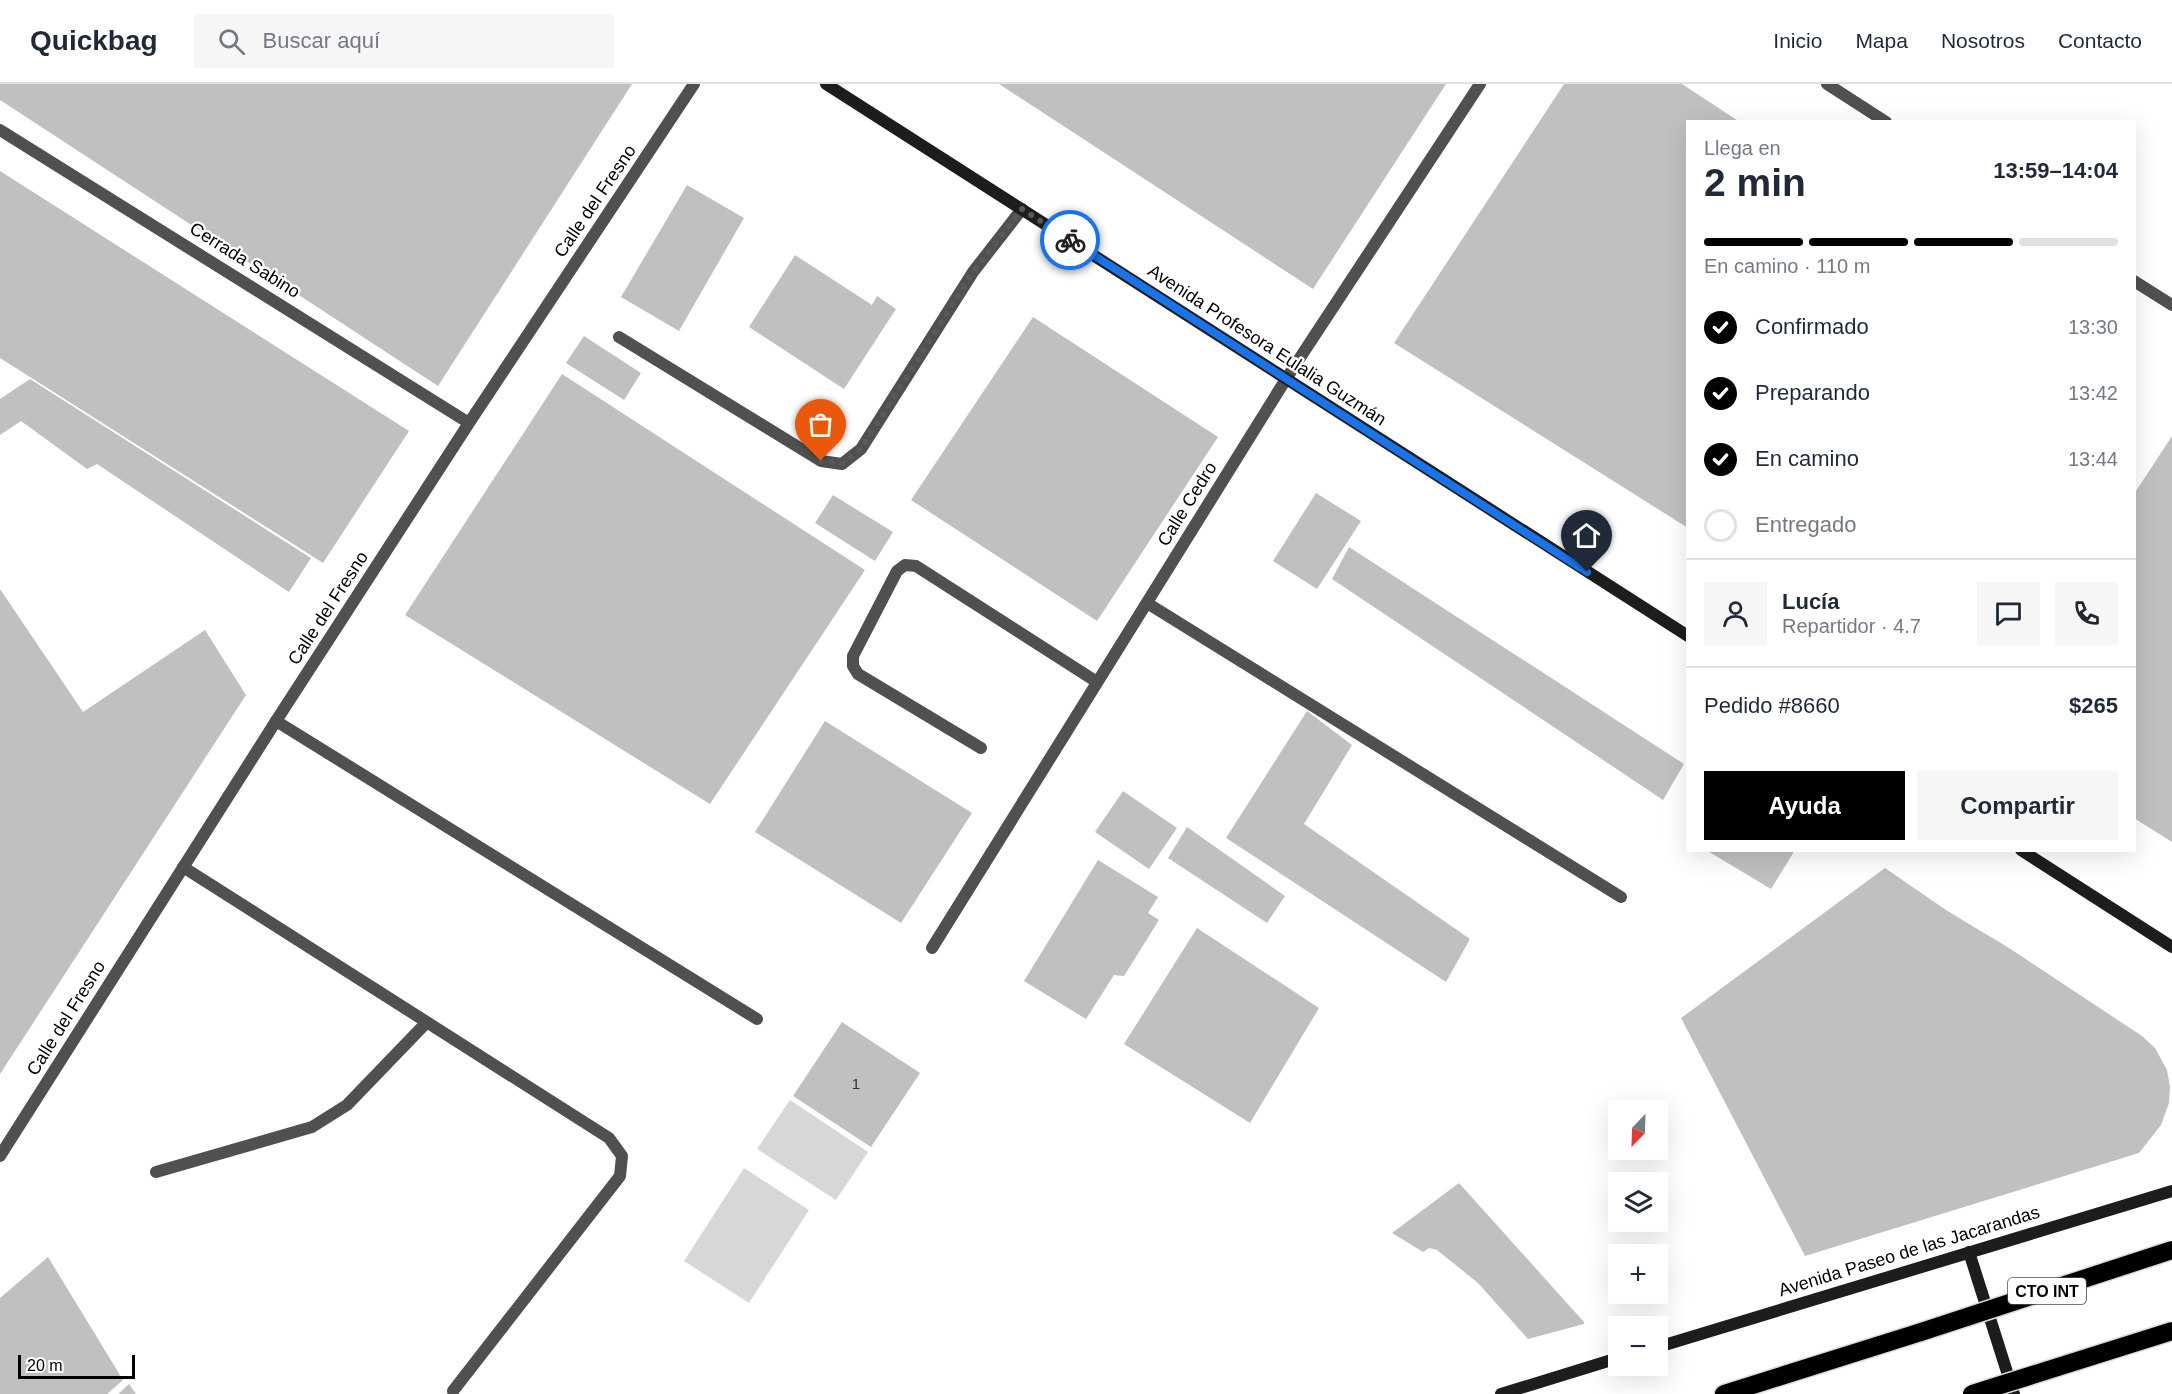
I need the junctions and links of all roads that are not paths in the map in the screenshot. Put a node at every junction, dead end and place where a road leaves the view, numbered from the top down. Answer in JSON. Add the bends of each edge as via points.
{"nodes":[{"id":1,"x":694,"y":84,"type":"edge"},
{"id":2,"x":826,"y":84,"type":"edge"},
{"id":3,"x":1480,"y":84,"type":"edge"},
{"id":4,"x":1827,"y":84,"type":"edge"},
{"id":5,"x":1883,"y":120,"type":"edge"},
{"id":6,"x":0,"y":130,"type":"edge"},
{"id":7,"x":1022,"y":209,"type":"junction"},
{"id":8,"x":2136,"y":282,"type":"edge"},
{"id":9,"x":2172,"y":305,"type":"edge"},
{"id":10,"x":619,"y":337,"type":"dead end"},
{"id":11,"x":1286,"y":379,"type":"junction"},
{"id":12,"x":469,"y":423,"type":"junction"},
{"id":13,"x":1147,"y":603,"type":"junction"},
{"id":14,"x":1686,"y":635,"type":"edge"},
{"id":15,"x":1097,"y":682,"type":"junction"},
{"id":16,"x":276,"y":721,"type":"junction"},
{"id":17,"x":981,"y":748,"type":"dead end"},
{"id":18,"x":2024,"y":852,"type":"edge"},
{"id":19,"x":183,"y":867,"type":"junction"},
{"id":20,"x":1621,"y":897,"type":"dead end"},
{"id":21,"x":2172,"y":947,"type":"edge"},
{"id":22,"x":932,"y":948,"type":"dead end"},
{"id":23,"x":757,"y":1019,"type":"dead end"},
{"id":24,"x":427,"y":1022,"type":"junction"},
{"id":25,"x":0,"y":1156,"type":"edge"},
{"id":26,"x":156,"y":1172,"type":"dead end"},
{"id":27,"x":2172,"y":1191,"type":"edge"},
{"id":28,"x":2172,"y":1250,"type":"edge"},
{"id":29,"x":1969,"y":1252,"type":"junction"},
{"id":30,"x":2172,"y":1331,"type":"edge"},
{"id":31,"x":1668,"y":1344,"type":"edge"},
{"id":32,"x":1608,"y":1361,"type":"edge"},
{"id":33,"x":453,"y":1391,"type":"dead end"},
{"id":34,"x":1501,"y":1394,"type":"edge"},
{"id":35,"x":1724,"y":1394,"type":"edge"},
{"id":36,"x":1972,"y":1394,"type":"edge"},
{"id":37,"x":2014,"y":1394,"type":"edge"}],
"edges":[{"from":1,"to":12,"type":"street","name":"Calle del Fresno"},
{"from":2,"to":7,"type":"main road","name":"Avenida Profesora Eulalia Guzmán"},
{"from":3,"to":11,"type":"street","name":"Calle Cedro"},
{"from":4,"to":5,"type":"street"},
{"from":6,"to":12,"type":"street","name":"Cerrada Sabino"},
{"from":7,"to":10,"type":"street","via":[[973,272],[861,449],[842,464],[821,461]]},
{"from":7,"to":11,"type":"main road","name":"Avenida Profesora Eulalia Guzmán"},
{"from":8,"to":9,"type":"street"},
{"from":11,"to":13,"type":"street","name":"Calle Cedro"},
{"from":11,"to":14,"type":"main road","name":"Avenida Profesora Eulalia Guzmán"},
{"from":12,"to":16,"type":"street","name":"Calle del Fresno"},
{"from":13,"to":15,"type":"street","name":"Calle Cedro"},
{"from":13,"to":20,"type":"street"},
{"from":15,"to":17,"type":"street","via":[[916,566],[905,565],[897,571],[853,656],[853,666],[858,674]]},
{"from":15,"to":22,"type":"street","name":"Calle Cedro"},
{"from":16,"to":19,"type":"street","name":"Calle del Fresno"},
{"from":16,"to":23,"type":"street"},
{"from":18,"to":21,"type":"main road"},
{"from":19,"to":24,"type":"street"},
{"from":19,"to":25,"type":"street","name":"Calle del Fresno"},
{"from":24,"to":26,"type":"street","via":[[347,1105],[312,1127]]},
{"from":24,"to":33,"type":"street","via":[[609,1138],[622,1156],[620,1176]]},
{"from":27,"to":29,"type":"main road","name":"Avenida Paseo de las Jacarandas"},
{"from":28,"to":35,"type":"highway","number":"CTO INT","bridge":true},
{"from":29,"to":31,"type":"main road","name":"Avenida Paseo de las Jacarandas"},
{"from":29,"to":37,"type":"main road"},
{"from":30,"to":36,"type":"highway","bridge":true},
{"from":32,"to":34,"type":"main road"}]}
